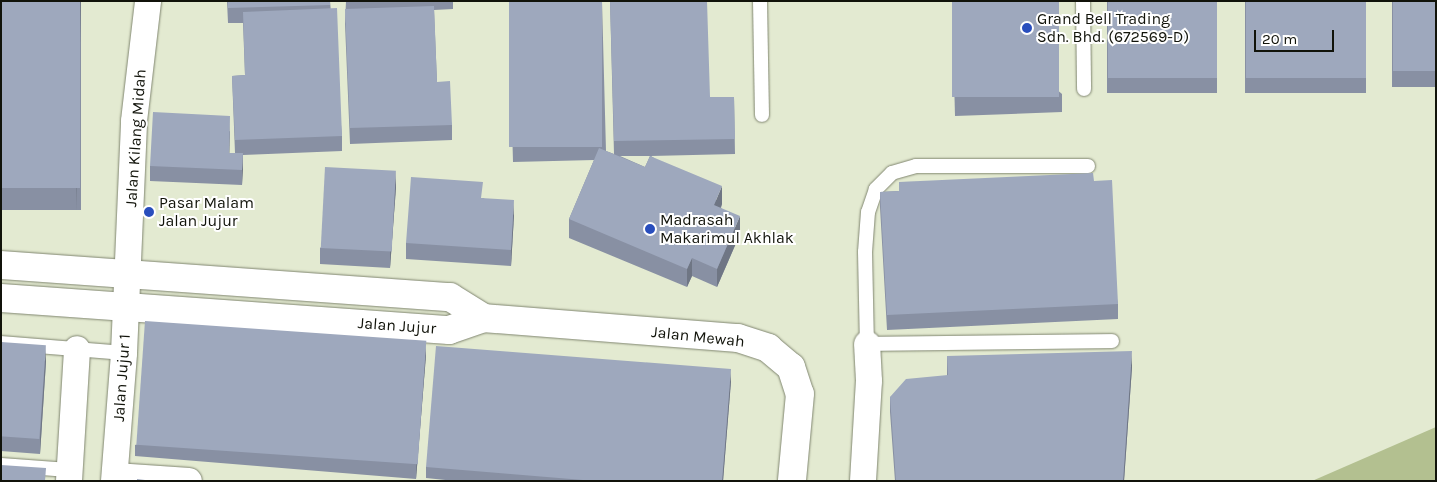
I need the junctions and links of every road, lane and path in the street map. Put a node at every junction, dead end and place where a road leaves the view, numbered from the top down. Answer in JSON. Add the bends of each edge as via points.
{"nodes":[{"id":1,"x":148,"y":1,"type":"edge"},
{"id":2,"x":760,"y":1,"type":"edge"},
{"id":3,"x":1083,"y":1,"type":"edge"},
{"id":4,"x":1084,"y":90,"type":"dead end"},
{"id":5,"x":762,"y":115,"type":"dead end"},
{"id":6,"x":1088,"y":166,"type":"dead end"},
{"id":7,"x":1,"y":266,"type":"edge"},
{"id":8,"x":128,"y":276,"type":"junction"},
{"id":9,"x":1,"y":298,"type":"edge"},
{"id":10,"x":126,"y":308,"type":"junction"},
{"id":11,"x":483,"y":318,"type":"junction"},
{"id":12,"x":1112,"y":340,"type":"dead end"},
{"id":13,"x":1,"y":343,"type":"edge"},
{"id":14,"x":867,"y":344,"type":"junction"},
{"id":15,"x":78,"y":349,"type":"junction"},
{"id":16,"x":124,"y":353,"type":"junction"},
{"id":17,"x":1,"y":464,"type":"edge"},
{"id":18,"x":69,"y":475,"type":"edge"},
{"id":19,"x":115,"y":478,"type":"edge"},
{"id":20,"x":189,"y":481,"type":"edge"},
{"id":21,"x":792,"y":481,"type":"edge"},
{"id":22,"x":863,"y":481,"type":"edge"}],
"edges":[{"from":1,"to":8,"type":"street","name":"Jalan Kilang Midah","via":[[134,121]]},
{"from":2,"to":5,"type":"lane"},
{"from":3,"to":4,"type":"lane"},
{"from":6,"to":14,"type":"lane","via":[[916,166],[892,173],[876,189],[868,212],[865,252]]},
{"from":7,"to":8,"type":"street","name":"Jalan Jujur"},
{"from":8,"to":10,"type":"street","name":"Jalan Jujur 1"},
{"from":8,"to":11,"type":"street","name":"Jalan Jujur","via":[[450,297]]},
{"from":9,"to":10,"type":"street","name":"Jalan Jujur"},
{"from":10,"to":11,"type":"street","name":"Jalan Jujur","via":[[448,330]]},
{"from":10,"to":16,"type":"street","name":"Jalan Jujur 1"},
{"from":11,"to":21,"type":"street","name":"Jalan Mewah","via":[[738,338],[768,348],[791,367],[800,394]]},
{"from":12,"to":14,"type":"lane"},
{"from":13,"to":15,"type":"lane"},
{"from":14,"to":22,"type":"street","via":[[869,381]]},
{"from":15,"to":16,"type":"lane"},
{"from":15,"to":18,"type":"street"},
{"from":16,"to":19,"type":"street","name":"Jalan Jujur 1"},
{"from":17,"to":18,"type":"lane"},
{"from":19,"to":20,"type":"street"}]}
